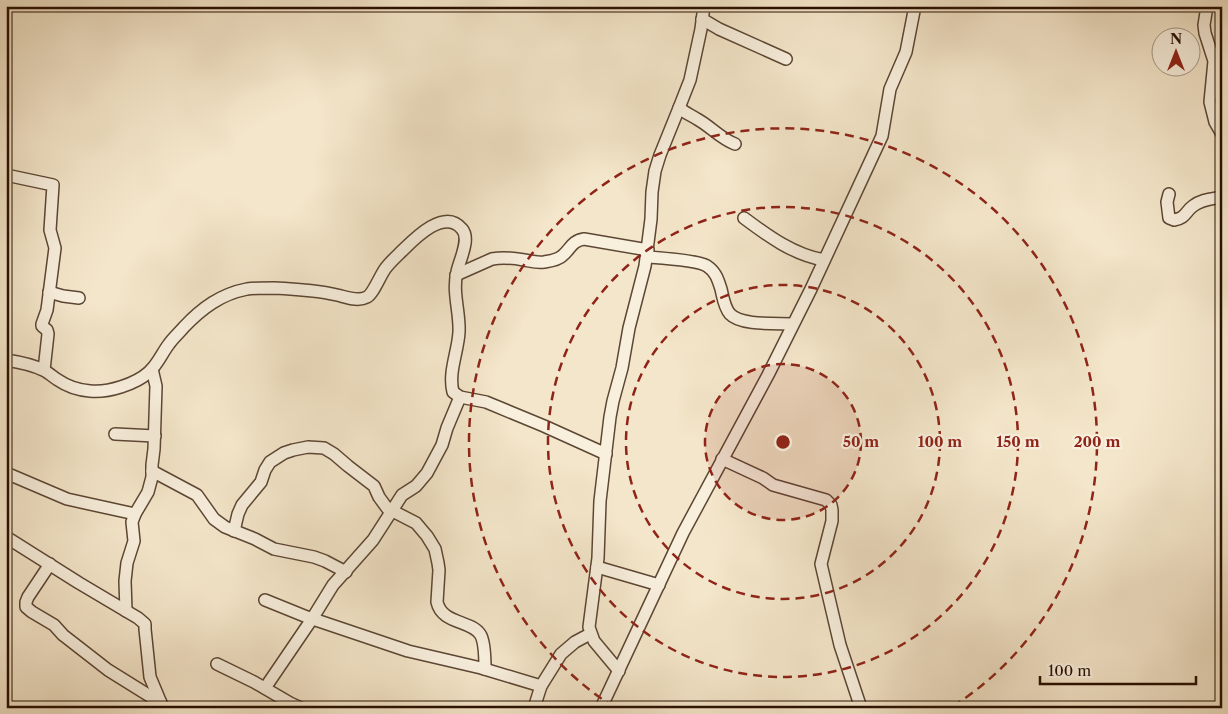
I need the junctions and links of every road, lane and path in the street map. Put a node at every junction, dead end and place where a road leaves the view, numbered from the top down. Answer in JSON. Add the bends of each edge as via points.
{"nodes":[{"id":1,"x":704,"y":6,"type":"edge"},
{"id":2,"x":915,"y":6,"type":"edge"},
{"id":3,"x":1207,"y":6,"type":"edge"},
{"id":4,"x":702,"y":19,"type":"junction"},
{"id":5,"x":786,"y":59,"type":"dead end"},
{"id":6,"x":680,"y":108,"type":"junction"},
{"id":7,"x":1222,"y":134,"type":"edge"},
{"id":8,"x":735,"y":144,"type":"dead end"},
{"id":9,"x":6,"y":175,"type":"edge"},
{"id":10,"x":1169,"y":194,"type":"dead end"},
{"id":11,"x":1222,"y":197,"type":"edge"},
{"id":12,"x":744,"y":218,"type":"dead end"},
{"id":13,"x":647,"y":253,"type":"junction"},
{"id":14,"x":824,"y":260,"type":"junction"},
{"id":15,"x":456,"y":275,"type":"junction"},
{"id":16,"x":49,"y":292,"type":"junction"},
{"id":17,"x":79,"y":298,"type":"dead end"},
{"id":18,"x":793,"y":324,"type":"junction"},
{"id":19,"x":6,"y":360,"type":"edge"},
{"id":20,"x":152,"y":369,"type":"junction"},
{"id":21,"x":44,"y":370,"type":"junction"},
{"id":22,"x":460,"y":396,"type":"junction"},
{"id":23,"x":115,"y":434,"type":"dead end"},
{"id":24,"x":155,"y":436,"type":"junction"},
{"id":25,"x":606,"y":454,"type":"junction"},
{"id":26,"x":722,"y":460,"type":"junction"},
{"id":27,"x":152,"y":471,"type":"junction"},
{"id":28,"x":6,"y":473,"type":"edge"},
{"id":29,"x":392,"y":511,"type":"junction"},
{"id":30,"x":135,"y":514,"type":"junction"},
{"id":31,"x":234,"y":531,"type":"junction"},
{"id":32,"x":6,"y":537,"type":"edge"},
{"id":33,"x":50,"y":564,"type":"junction"},
{"id":34,"x":597,"y":568,"type":"junction"},
{"id":35,"x":346,"y":572,"type":"junction"},
{"id":36,"x":659,"y":585,"type":"junction"},
{"id":37,"x":265,"y":600,"type":"dead end"},
{"id":38,"x":126,"y":611,"type":"junction"},
{"id":39,"x":312,"y":619,"type":"junction"},
{"id":40,"x":590,"y":634,"type":"junction"},
{"id":41,"x":217,"y":664,"type":"dead end"},
{"id":42,"x":485,"y":669,"type":"junction"},
{"id":43,"x":618,"y":671,"type":"junction"},
{"id":44,"x":541,"y":686,"type":"junction"},
{"id":45,"x":265,"y":688,"type":"junction"},
{"id":46,"x":162,"y":706,"type":"edge"},
{"id":47,"x":301,"y":708,"type":"edge"},
{"id":48,"x":534,"y":708,"type":"edge"},
{"id":49,"x":601,"y":708,"type":"edge"},
{"id":50,"x":861,"y":708,"type":"edge"}],
"edges":[{"from":1,"to":4,"type":"street"},
{"from":2,"to":14,"type":"street","via":[[906,52],[890,89],[882,136]]},
{"from":3,"to":7,"type":"street","via":[[1205,34],[1214,62],[1210,102]]},
{"from":4,"to":5,"type":"street"},
{"from":4,"to":6,"type":"street","via":[[690,80]]},
{"from":6,"to":8,"type":"street"},
{"from":6,"to":13,"type":"street","via":[[655,171]]},
{"from":9,"to":16,"type":"street","via":[[53,185],[50,230],[55,248]]},
{"from":10,"to":11,"type":"street","via":[[1169,218],[1174,220],[1184,217],[1192,206],[1202,200]]},
{"from":12,"to":14,"type":"street","via":[[782,244]]},
{"from":13,"to":15,"type":"street","via":[[584,239],[578,240],[558,258],[540,262],[492,259]]},
{"from":13,"to":18,"type":"street","via":[[712,269],[731,316],[759,323]]},
{"from":13,"to":25,"type":"street","via":[[613,401]]},
{"from":14,"to":18,"type":"street"},
{"from":15,"to":20,"type":"street","via":[[466,237],[457,223],[443,222],[410,242],[390,262],[366,298],[307,289],[256,288],[217,299],[200,311],[169,343]]},
{"from":15,"to":22,"type":"street","via":[[459,334],[452,382],[453,392]]},
{"from":16,"to":17,"type":"street"},
{"from":16,"to":21,"type":"street","via":[[42,324],[48,334]]},
{"from":18,"to":26,"type":"street"},
{"from":19,"to":21,"type":"street"},
{"from":20,"to":21,"type":"street","via":[[118,388],[96,391],[70,388]]},
{"from":20,"to":24,"type":"street","via":[[156,386]]},
{"from":22,"to":25,"type":"street","via":[[486,402]]},
{"from":22,"to":29,"type":"street","via":[[442,445],[427,473],[402,495]]},
{"from":23,"to":24,"type":"street"},
{"from":24,"to":27,"type":"street"},
{"from":25,"to":34,"type":"street"},
{"from":26,"to":36,"type":"street"},
{"from":26,"to":50,"type":"street","via":[[773,485],[826,500],[831,505],[832,521],[821,564],[840,645]]},
{"from":27,"to":30,"type":"street","via":[[150,489]]},
{"from":27,"to":31,"type":"street","via":[[197,495],[214,519]]},
{"from":28,"to":30,"type":"street","via":[[67,499]]},
{"from":29,"to":31,"type":"street","via":[[381,501],[374,486],[334,454],[324,448],[308,447],[284,453],[270,462],[257,488],[244,500]]},
{"from":29,"to":35,"type":"street"},
{"from":29,"to":42,"type":"street","via":[[416,523],[435,549],[439,570],[438,606],[457,622],[479,633],[483,640]]},
{"from":30,"to":38,"type":"street","via":[[132,522],[134,541],[125,581]]},
{"from":31,"to":35,"type":"street","via":[[274,549],[326,561]]},
{"from":32,"to":33,"type":"street"},
{"from":33,"to":38,"type":"street"},
{"from":33,"to":46,"type":"street","via":[[28,597],[26,607],[54,625],[108,670]]},
{"from":34,"to":36,"type":"street"},
{"from":34,"to":40,"type":"street"},
{"from":35,"to":39,"type":"street","via":[[333,585]]},
{"from":36,"to":43,"type":"street"},
{"from":37,"to":39,"type":"street"},
{"from":38,"to":46,"type":"street","via":[[145,624],[150,677]]},
{"from":39,"to":42,"type":"street","via":[[408,651]]},
{"from":39,"to":45,"type":"street"},
{"from":40,"to":43,"type":"street"},
{"from":40,"to":44,"type":"street","via":[[561,654]]},
{"from":41,"to":45,"type":"street"},
{"from":42,"to":44,"type":"street"},
{"from":43,"to":49,"type":"street"},
{"from":44,"to":48,"type":"street"},
{"from":45,"to":47,"type":"street"}]}
